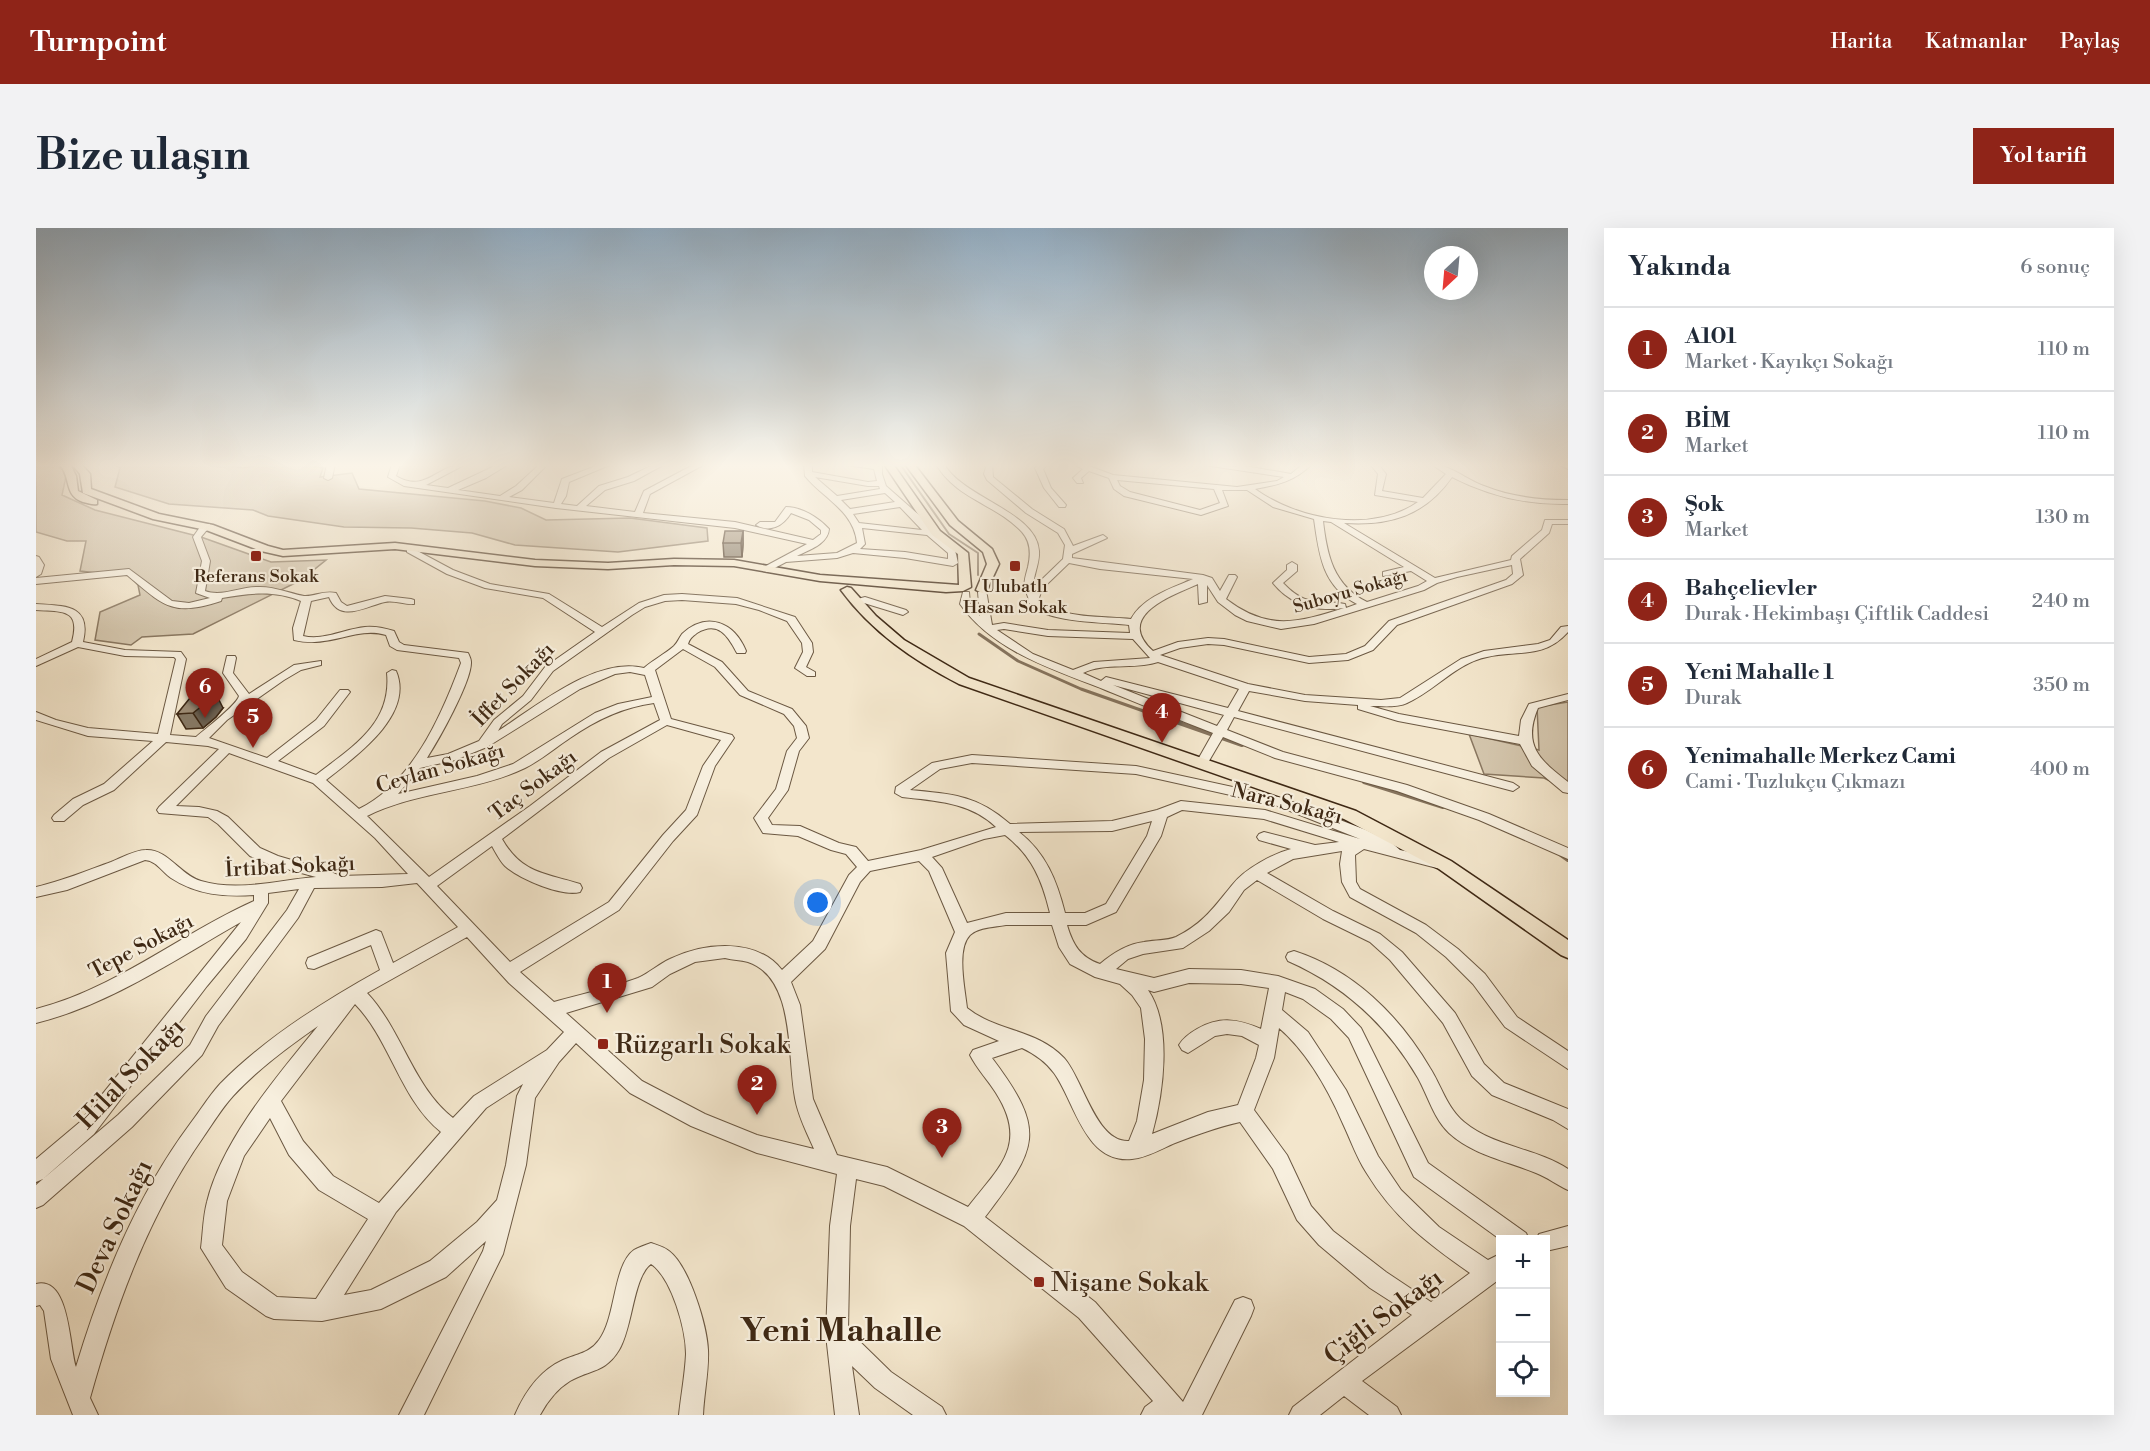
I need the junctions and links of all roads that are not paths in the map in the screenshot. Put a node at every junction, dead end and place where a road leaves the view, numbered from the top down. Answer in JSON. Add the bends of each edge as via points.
{"nodes":[{"id":1,"x":158,"y":519,"type":"edge"},
{"id":2,"x":168,"y":519,"type":"edge"},
{"id":3,"x":681,"y":519,"type":"edge"},
{"id":4,"x":682,"y":519,"type":"edge"},
{"id":5,"x":784,"y":519,"type":"edge"},
{"id":6,"x":812,"y":519,"type":"edge"},
{"id":7,"x":853,"y":519,"type":"edge"},
{"id":8,"x":916,"y":519,"type":"edge"},
{"id":9,"x":927,"y":519,"type":"edge"},
{"id":10,"x":951,"y":519,"type":"edge"},
{"id":11,"x":1010,"y":519,"type":"edge"},
{"id":12,"x":1042,"y":519,"type":"edge"},
{"id":13,"x":1318,"y":519,"type":"edge"},
{"id":14,"x":1328,"y":519,"type":"edge"},
{"id":15,"x":1380,"y":519,"type":"edge"},
{"id":16,"x":1332,"y":520,"type":"junction"},
{"id":17,"x":1568,"y":522,"type":"edge"},
{"id":18,"x":858,"y":525,"type":"junction"},
{"id":19,"x":206,"y":528,"type":"junction"},
{"id":20,"x":929,"y":533,"type":"junction"},
{"id":21,"x":1103,"y":538,"type":"dead end"},
{"id":22,"x":815,"y":543,"type":"junction"},
{"id":23,"x":410,"y":550,"type":"junction"},
{"id":24,"x":854,"y":551,"type":"junction"},
{"id":25,"x":1068,"y":556,"type":"junction"},
{"id":26,"x":36,"y":559,"type":"edge"},
{"id":27,"x":1514,"y":562,"type":"junction"},
{"id":28,"x":700,"y":563,"type":"junction"},
{"id":29,"x":1292,"y":566,"type":"dead end"},
{"id":30,"x":772,"y":567,"type":"junction"},
{"id":31,"x":1411,"y":568,"type":"junction"},
{"id":32,"x":36,"y":574,"type":"edge"},
{"id":33,"x":1386,"y":574,"type":"dead end"},
{"id":34,"x":1232,"y":577,"type":"dead end"},
{"id":35,"x":820,"y":578,"type":"junction"},
{"id":36,"x":1203,"y":578,"type":"junction"},
{"id":37,"x":36,"y":581,"type":"edge"},
{"id":38,"x":1434,"y":581,"type":"junction"},
{"id":39,"x":864,"y":585,"type":"junction"},
{"id":40,"x":964,"y":591,"type":"junction"},
{"id":41,"x":983,"y":591,"type":"junction"},
{"id":42,"x":231,"y":594,"type":"junction"},
{"id":43,"x":851,"y":595,"type":"junction"},
{"id":44,"x":1033,"y":597,"type":"junction"},
{"id":45,"x":306,"y":600,"type":"junction"},
{"id":46,"x":1221,"y":600,"type":"junction"},
{"id":47,"x":411,"y":602,"type":"dead end"},
{"id":48,"x":1202,"y":602,"type":"dead end"},
{"id":49,"x":1364,"y":604,"type":"junction"},
{"id":50,"x":36,"y":607,"type":"edge"},
{"id":51,"x":903,"y":612,"type":"dead end"},
{"id":52,"x":1133,"y":622,"type":"junction"},
{"id":53,"x":988,"y":629,"type":"junction"},
{"id":54,"x":1568,"y":629,"type":"edge"},
{"id":55,"x":601,"y":631,"type":"junction"},
{"id":56,"x":1137,"y":636,"type":"junction"},
{"id":57,"x":77,"y":644,"type":"junction"},
{"id":58,"x":682,"y":645,"type":"junction"},
{"id":59,"x":741,"y":651,"type":"dead end"},
{"id":60,"x":1154,"y":657,"type":"junction"},
{"id":61,"x":231,"y":658,"type":"dead end"},
{"id":62,"x":36,"y":663,"type":"edge"},
{"id":63,"x":316,"y":663,"type":"dead end"},
{"id":64,"x":1061,"y":670,"type":"junction"},
{"id":65,"x":392,"y":673,"type":"dead end"},
{"id":66,"x":1075,"y":673,"type":"junction"},
{"id":67,"x":649,"y":674,"type":"junction"},
{"id":68,"x":810,"y":674,"type":"dead end"},
{"id":69,"x":1246,"y":687,"type":"junction"},
{"id":70,"x":344,"y":692,"type":"dead end"},
{"id":71,"x":1568,"y":697,"type":"edge"},
{"id":72,"x":660,"y":699,"type":"junction"},
{"id":73,"x":1335,"y":700,"type":"junction"},
{"id":74,"x":243,"y":703,"type":"junction"},
{"id":75,"x":1231,"y":712,"type":"junction"},
{"id":76,"x":36,"y":716,"type":"edge"},
{"id":77,"x":666,"y":722,"type":"junction"},
{"id":78,"x":1217,"y":735,"type":"junction"},
{"id":79,"x":163,"y":738,"type":"junction"},
{"id":80,"x":198,"y":741,"type":"junction"},
{"id":81,"x":1525,"y":741,"type":"junction"},
{"id":82,"x":483,"y":744,"type":"junction"},
{"id":83,"x":227,"y":748,"type":"junction"},
{"id":84,"x":269,"y":762,"type":"junction"},
{"id":85,"x":1202,"y":763,"type":"junction"},
{"id":86,"x":414,"y":765,"type":"junction"},
{"id":87,"x":318,"y":780,"type":"junction"},
{"id":88,"x":1513,"y":787,"type":"dead end"},
{"id":89,"x":1568,"y":789,"type":"edge"},
{"id":90,"x":378,"y":804,"type":"junction"},
{"id":91,"x":1161,"y":814,"type":"junction"},
{"id":92,"x":358,"y":815,"type":"junction"},
{"id":93,"x":59,"y":818,"type":"dead end"},
{"id":94,"x":1007,"y":829,"type":"junction"},
{"id":95,"x":1264,"y":837,"type":"dead end"},
{"id":96,"x":495,"y":838,"type":"junction"},
{"id":97,"x":1362,"y":844,"type":"junction"},
{"id":98,"x":1316,"y":851,"type":"junction"},
{"id":99,"x":1396,"y":854,"type":"junction"},
{"id":100,"x":1568,"y":854,"type":"edge"},
{"id":101,"x":922,"y":855,"type":"junction"},
{"id":102,"x":1445,"y":865,"type":"junction"},
{"id":103,"x":865,"y":867,"type":"junction"},
{"id":104,"x":1256,"y":873,"type":"junction"},
{"id":105,"x":424,"y":881,"type":"junction"},
{"id":106,"x":340,"y":882,"type":"junction"},
{"id":107,"x":309,"y":883,"type":"junction"},
{"id":108,"x":575,"y":888,"type":"dead end"},
{"id":109,"x":36,"y":892,"type":"edge"},
{"id":110,"x":261,"y":897,"type":"junction"},
{"id":111,"x":1058,"y":921,"type":"junction"},
{"id":112,"x":469,"y":928,"type":"junction"},
{"id":113,"x":963,"y":932,"type":"junction"},
{"id":114,"x":1568,"y":950,"type":"edge"},
{"id":115,"x":1294,"y":957,"type":"dead end"},
{"id":116,"x":314,"y":963,"type":"dead end"},
{"id":117,"x":509,"y":971,"type":"junction"},
{"id":118,"x":1101,"y":972,"type":"junction"},
{"id":119,"x":389,"y":973,"type":"junction"},
{"id":120,"x":782,"y":980,"type":"junction"},
{"id":121,"x":1128,"y":980,"type":"junction"},
{"id":122,"x":1278,"y":983,"type":"junction"},
{"id":123,"x":355,"y":992,"type":"junction"},
{"id":124,"x":552,"y":1010,"type":"junction"},
{"id":125,"x":1273,"y":1013,"type":"junction"},
{"id":126,"x":36,"y":1016,"type":"edge"},
{"id":127,"x":575,"y":1032,"type":"junction"},
{"id":128,"x":1024,"y":1040,"type":"junction"},
{"id":129,"x":1268,"y":1041,"type":"junction"},
{"id":130,"x":1188,"y":1045,"type":"dead end"},
{"id":131,"x":553,"y":1056,"type":"junction"},
{"id":132,"x":1568,"y":1061,"type":"edge"},
{"id":133,"x":271,"y":1101,"type":"junction"},
{"id":134,"x":1244,"y":1112,"type":"junction"},
{"id":135,"x":1568,"y":1120,"type":"edge"},
{"id":136,"x":455,"y":1131,"type":"junction"},
{"id":137,"x":1135,"y":1150,"type":"junction"},
{"id":138,"x":839,"y":1165,"type":"junction"},
{"id":139,"x":36,"y":1172,"type":"edge"},
{"id":140,"x":1568,"y":1180,"type":"edge"},
{"id":141,"x":36,"y":1198,"type":"edge"},
{"id":142,"x":506,"y":1205,"type":"junction"},
{"id":143,"x":382,"y":1216,"type":"junction"},
{"id":144,"x":971,"y":1219,"type":"junction"},
{"id":145,"x":1513,"y":1235,"type":"edge"},
{"id":146,"x":1568,"y":1236,"type":"edge"},
{"id":147,"x":1550,"y":1239,"type":"edge"},
{"id":148,"x":1495,"y":1268,"type":"edge"},
{"id":149,"x":36,"y":1295,"type":"edge"},
{"id":150,"x":1243,"y":1308,"type":"dead end"},
{"id":151,"x":322,"y":1310,"type":"junction"},
{"id":152,"x":1431,"y":1315,"type":"junction"},
{"id":153,"x":837,"y":1335,"type":"junction"},
{"id":154,"x":1343,"y":1381,"type":"junction"},
{"id":155,"x":82,"y":1407,"type":"edge"},
{"id":156,"x":1172,"y":1412,"type":"edge"},
{"id":157,"x":411,"y":1415,"type":"edge"},
{"id":158,"x":527,"y":1415,"type":"edge"},
{"id":159,"x":691,"y":1415,"type":"edge"},
{"id":160,"x":847,"y":1415,"type":"edge"},
{"id":161,"x":934,"y":1415,"type":"edge"},
{"id":162,"x":1301,"y":1415,"type":"edge"},
{"id":163,"x":1389,"y":1415,"type":"edge"}],
"edges":[{"from":1,"to":19,"type":"main road"},
{"from":2,"to":19,"type":"main road"},
{"from":3,"to":22,"type":"street","via":[[735,525]]},
{"from":4,"to":5,"type":"street","via":[[774,526]]},
{"from":6,"to":22,"type":"street","via":[[825,529]]},
{"from":7,"to":18,"type":"street"},
{"from":8,"to":20,"type":"street"},
{"from":9,"to":40,"type":"main road","via":[[936,533],[963,553]]},
{"from":10,"to":41,"type":"main road","via":[[988,551],[993,564]]},
{"from":11,"to":44,"type":"street","via":[[1028,533],[1034,544],[1036,557],[1026,587]]},
{"from":12,"to":25,"type":"street","via":[[1061,531],[1069,545]]},
{"from":13,"to":49,"type":"street","via":[[1330,573],[1342,589]]},
{"from":14,"to":16,"type":"street"},
{"from":15,"to":16,"type":"street"},
{"from":16,"to":31,"type":"street"},
{"from":17,"to":27,"type":"street","via":[[1548,522],[1546,531]]},
{"from":18,"to":20,"type":"street"},
{"from":18,"to":24,"type":"street","via":[[861,544]]},
{"from":19,"to":23,"type":"main road","via":[[260,553],[281,556]]},
{"from":19,"to":28,"type":"main road","via":[[284,553],[396,546],[535,564]]},
{"from":19,"to":42,"type":"street","via":[[197,537],[206,561],[201,593],[216,597]]},
{"from":20,"to":24,"type":"street","via":[[952,552],[953,563]]},
{"from":21,"to":25,"type":"street","via":[[1086,543]]},
{"from":22,"to":30,"type":"street"},
{"from":23,"to":28,"type":"main road","via":[[530,566],[594,569]]},
{"from":23,"to":55,"type":"street","via":[[450,572],[488,586],[546,596]]},
{"from":24,"to":30,"type":"street"},
{"from":25,"to":36,"type":"street","via":[[1103,567]]},
{"from":25,"to":44,"type":"street"},
{"from":26,"to":32,"type":"street"},
{"from":27,"to":38,"type":"street","name":"Suboyu Sokağı"},
{"from":27,"to":60,"type":"street","via":[[1518,575],[1509,582],[1392,623],[1369,648],[1348,657],[1309,660],[1208,641],[1179,645]]},
{"from":28,"to":30,"type":"main road"},
{"from":29,"to":49,"type":"street","via":[[1292,571],[1278,583],[1298,601],[1322,607]]},
{"from":30,"to":35,"type":"main road"},
{"from":30,"to":43,"type":"main road"},
{"from":31,"to":33,"type":"street"},
{"from":31,"to":38,"type":"street"},
{"from":34,"to":46,"type":"street"},
{"from":35,"to":39,"type":"main road"},
{"from":35,"to":43,"type":"main road"},
{"from":36,"to":46,"type":"street","name":"Suboyu Sokağı","via":[[1211,583]]},
{"from":36,"to":48,"type":"street"},
{"from":36,"to":52,"type":"street","via":[[1143,608]]},
{"from":37,"to":42,"type":"street","via":[[129,572],[170,605],[185,608]]},
{"from":38,"to":49,"type":"street","name":"Suboyu Sokağı"},
{"from":39,"to":40,"type":"main road"},
{"from":39,"to":43,"type":"main road"},
{"from":40,"to":41,"type":"main road","via":[[978,596]]},
{"from":40,"to":53,"type":"street","via":[[965,604]]},
{"from":41,"to":53,"type":"street"},
{"from":42,"to":45,"type":"street","via":[[281,591]]},
{"from":43,"to":51,"type":"street"},
{"from":43,"to":85,"type":"main road","via":[[893,638],[926,662],[964,681]]},
{"from":44,"to":52,"type":"street","via":[[1037,606],[1046,610]]},
{"from":45,"to":47,"type":"street","via":[[333,595],[339,607],[349,610],[384,599]]},
{"from":45,"to":86,"type":"street","via":[[297,630],[298,638],[306,641],[382,629],[401,648],[464,655],[466,663],[443,720]]},
{"from":46,"to":49,"type":"street","name":"Suboyu Sokağı","via":[[1251,619],[1281,626],[1310,622]]},
{"from":50,"to":57,"type":"street","via":[[66,609],[76,615],[81,628]]},
{"from":52,"to":56,"type":"street"},
{"from":53,"to":56,"type":"street","via":[[1004,626],[1048,633]]},
{"from":53,"to":64,"type":"street","via":[[1029,656]]},
{"from":54,"to":73,"type":"street","via":[[1554,642],[1540,647],[1484,654],[1465,661],[1403,701]]},
{"from":55,"to":68,"type":"street","name":"İffet Sokağı","via":[[642,605],[664,598],[737,601],[791,619],[807,643],[808,652],[800,668]]},
{"from":55,"to":82,"type":"street","name":"İffet Sokağı","via":[[549,669],[527,698],[498,722]]},
{"from":56,"to":60,"type":"street","via":[[1146,652]]},
{"from":57,"to":62,"type":"street"},
{"from":57,"to":79,"type":"street","via":[[125,653],[177,654],[181,659],[180,673]]},
{"from":58,"to":59,"type":"street","via":[[685,637],[705,624],[712,624],[737,638]]},
{"from":58,"to":67,"type":"street","via":[[649,669]]},
{"from":58,"to":103,"type":"street","via":[[714,661],[744,692],[783,708],[797,719],[803,738],[792,751],[782,790],[761,818],[768,830],[800,831],[836,848],[851,850]]},
{"from":60,"to":66,"type":"street","via":[[1148,662],[1093,666]]},
{"from":60,"to":69,"type":"street"},
{"from":61,"to":74,"type":"street","via":[[228,673],[245,696]]},
{"from":63,"to":74,"type":"street","via":[[298,667]]},
{"from":64,"to":66,"type":"street"},
{"from":64,"to":78,"type":"street"},
{"from":65,"to":87,"type":"street","via":[[393,695],[386,716],[370,737]]},
{"from":66,"to":75,"type":"street"},
{"from":67,"to":72,"type":"street"},
{"from":67,"to":82,"type":"street","via":[[630,669],[587,681]]},
{"from":69,"to":73,"type":"street"},
{"from":69,"to":75,"type":"street"},
{"from":70,"to":84,"type":"street","via":[[320,723]]},
{"from":71,"to":81,"type":"street","via":[[1533,706]]},
{"from":72,"to":77,"type":"street"},
{"from":72,"to":90,"type":"street","name":"Ceylan Sokağı","via":[[636,701],[609,710],[513,769]]},
{"from":73,"to":81,"type":"street","via":[[1398,717]]},
{"from":74,"to":80,"type":"street"},
{"from":75,"to":78,"type":"street"},
{"from":75,"to":88,"type":"street"},
{"from":76,"to":79,"type":"street","via":[[88,732]]},
{"from":77,"to":96,"type":"street","name":"Taç Sokağı","via":[[605,755]]},
{"from":77,"to":117,"type":"street","via":[[728,738],[709,766],[692,812],[614,906]]},
{"from":78,"to":85,"type":"street"},
{"from":78,"to":100,"type":"street","via":[[1402,788],[1484,817]]},
{"from":79,"to":80,"type":"street"},
{"from":79,"to":93,"type":"street","via":[[109,787],[78,802]]},
{"from":80,"to":83,"type":"street"},
{"from":81,"to":89,"type":"street","via":[[1536,763]]},
{"from":82,"to":86,"type":"street","name":"İffet Sokağı","via":[[451,757]]},
{"from":83,"to":84,"type":"street"},
{"from":83,"to":106,"type":"street","via":[[164,810],[200,811],[219,817],[256,853]]},
{"from":84,"to":87,"type":"street"},
{"from":85,"to":102,"type":"main road","via":[[1350,815]]},
{"from":86,"to":90,"type":"street"},
{"from":87,"to":92,"type":"street"},
{"from":90,"to":92,"type":"street","name":"Ceylan Sokağı"},
{"from":91,"to":94,"type":"street","name":"Nara Sokağı","via":[[1112,826]]},
{"from":91,"to":97,"type":"street","name":"Nara Sokağı","via":[[1181,805],[1265,815]]},
{"from":91,"to":111,"type":"street","via":[[1154,836],[1111,908],[1086,919]]},
{"from":92,"to":105,"type":"street"},
{"from":94,"to":99,"type":"street","via":[[989,812],[977,807],[902,790],[936,766],[972,759],[1136,770],[1278,801],[1361,833]]},
{"from":94,"to":101,"type":"street","name":"Nara Sokağı"},
{"from":94,"to":111,"type":"street","via":[[1028,846],[1040,863]]},
{"from":95,"to":98,"type":"street"},
{"from":96,"to":105,"type":"street","name":"Taç Sokağı"},
{"from":96,"to":108,"type":"street","via":[[516,866],[554,884]]},
{"from":97,"to":98,"type":"street"},
{"from":97,"to":99,"type":"street","name":"Nara Sokağı"},
{"from":97,"to":132,"type":"street","via":[[1348,853],[1349,882],[1355,893],[1421,928],[1479,979],[1511,1022]]},
{"from":98,"to":104,"type":"street","via":[[1290,855]]},
{"from":99,"to":102,"type":"street","name":"Nara Sokağı"},
{"from":101,"to":103,"type":"street","name":"Nara Sokağı"},
{"from":101,"to":113,"type":"street","via":[[935,868]]},
{"from":102,"to":114,"type":"main road"},
{"from":103,"to":120,"type":"street","via":[[854,879],[819,945]]},
{"from":104,"to":118,"type":"street","via":[[1239,886],[1224,908],[1203,927],[1177,944],[1122,955]]},
{"from":104,"to":135,"type":"street","via":[[1375,938],[1396,956],[1449,1018],[1478,1070],[1498,1089]]},
{"from":105,"to":106,"type":"street","name":"İrtibat Sokağı"},
{"from":105,"to":112,"type":"street"},
{"from":106,"to":107,"type":"street","name":"İrtibat Sokağı"},
{"from":107,"to":110,"type":"street","name":"İrtibat Sokağı"},
{"from":107,"to":141,"type":"street","name":"Hilal Sokağı","via":[[293,914],[212,1021],[196,1050],[125,1121]]},
{"from":109,"to":110,"type":"street","name":"İrtibat Sokağı","via":[[144,855],[156,856],[167,869],[193,885]]},
{"from":110,"to":126,"type":"street","name":"Tepe Sokağı","via":[[122,981],[60,1010]]},
{"from":110,"to":139,"type":"street","via":[[241,935],[87,1128]]},
{"from":111,"to":113,"type":"street","via":[[1006,919],[975,925]]},
{"from":111,"to":118,"type":"street","via":[[1076,958]]},
{"from":112,"to":117,"type":"street"},
{"from":112,"to":119,"type":"street","name":"Deva Sokağı"},
{"from":113,"to":128,"type":"street","via":[[954,954],[959,1011],[975,1025]]},
{"from":115,"to":140,"type":"street","via":[[1321,967],[1352,988],[1382,1017],[1404,1042],[1456,1127],[1489,1149],[1558,1172]]},
{"from":116,"to":119,"type":"street","via":[[376,936]]},
{"from":117,"to":124,"type":"street"},
{"from":118,"to":121,"type":"street"},
{"from":119,"to":123,"type":"street","name":"Deva Sokağı"},
{"from":120,"to":124,"type":"street","via":[[770,965],[741,953],[705,952],[657,973],[646,982]]},
{"from":120,"to":138,"type":"street","via":[[797,1029],[804,1098]]},
{"from":121,"to":122,"type":"street","via":[[1154,985],[1200,976]]},
{"from":121,"to":137,"type":"street","via":[[1148,1005],[1152,1023],[1153,1068],[1142,1140]]},
{"from":122,"to":125,"type":"street"},
{"from":122,"to":145,"type":"street","via":[[1309,994],[1355,1033],[1421,1170]]},
{"from":123,"to":133,"type":"street","name":"Deva Sokağı"},
{"from":123,"to":136,"type":"street","via":[[378,1018],[427,1103],[443,1124]]},
{"from":123,"to":155,"type":"street","name":"Deva Sokağı","via":[[283,1040],[237,1081],[184,1146],[143,1215],[101,1317]]},
{"from":124,"to":127,"type":"street"},
{"from":125,"to":129,"type":"street"},
{"from":125,"to":148,"type":"street","via":[[1302,1037],[1340,1096],[1371,1163],[1394,1197],[1432,1234]]},
{"from":127,"to":131,"type":"street"},
{"from":127,"to":138,"type":"street","via":[[636,1087],[698,1120],[757,1144]]},
{"from":128,"to":137,"type":"street","via":[[1039,1046],[1059,1065],[1106,1145],[1125,1153]]},
{"from":128,"to":144,"type":"street","via":[[979,1055],[1012,1101],[1020,1128],[1019,1151]]},
{"from":129,"to":130,"type":"street","via":[[1232,1026],[1207,1030]]},
{"from":129,"to":134,"type":"street"},
{"from":131,"to":136,"type":"street","via":[[480,1102]]},
{"from":131,"to":142,"type":"street","via":[[525,1096],[516,1166]]},
{"from":133,"to":143,"type":"street","via":[[296,1148],[326,1183]]},
{"from":133,"to":151,"type":"street","name":"Deva Sokağı","via":[[237,1150],[216,1201],[211,1248],[234,1280],[274,1308]]},
{"from":134,"to":137,"type":"street","via":[[1208,1121]]},
{"from":134,"to":152,"type":"street","via":[[1280,1162],[1305,1213],[1326,1238],[1378,1280]]},
{"from":136,"to":143,"type":"street"},
{"from":138,"to":144,"type":"street","via":[[887,1177]]},
{"from":138,"to":153,"type":"street"},
{"from":142,"to":151,"type":"street","name":"Deva Sokağı","via":[[438,1269],[373,1301]]},
{"from":142,"to":157,"type":"street","via":[[493,1254]]},
{"from":143,"to":151,"type":"street"},
{"from":144,"to":156,"type":"street","via":[[1087,1310]]},
{"from":146,"to":147,"type":"street"},
{"from":148,"to":152,"type":"street","name":"Çiğli Sokağı"},
{"from":149,"to":155,"type":"street","via":[[44,1293],[57,1313],[59,1346],[69,1382]]},
{"from":150,"to":156,"type":"street"},
{"from":152,"to":154,"type":"street","name":"Çiğli Sokağı"},
{"from":153,"to":160,"type":"street"},
{"from":153,"to":161,"type":"street","via":[[883,1380]]},
{"from":154,"to":162,"type":"street","name":"Çiğli Sokağı"},
{"from":154,"to":163,"type":"street"},
{"from":158,"to":159,"type":"street","via":[[543,1388],[604,1353],[623,1316],[633,1268],[643,1255],[652,1253],[668,1266],[689,1309],[698,1349]]}]}
